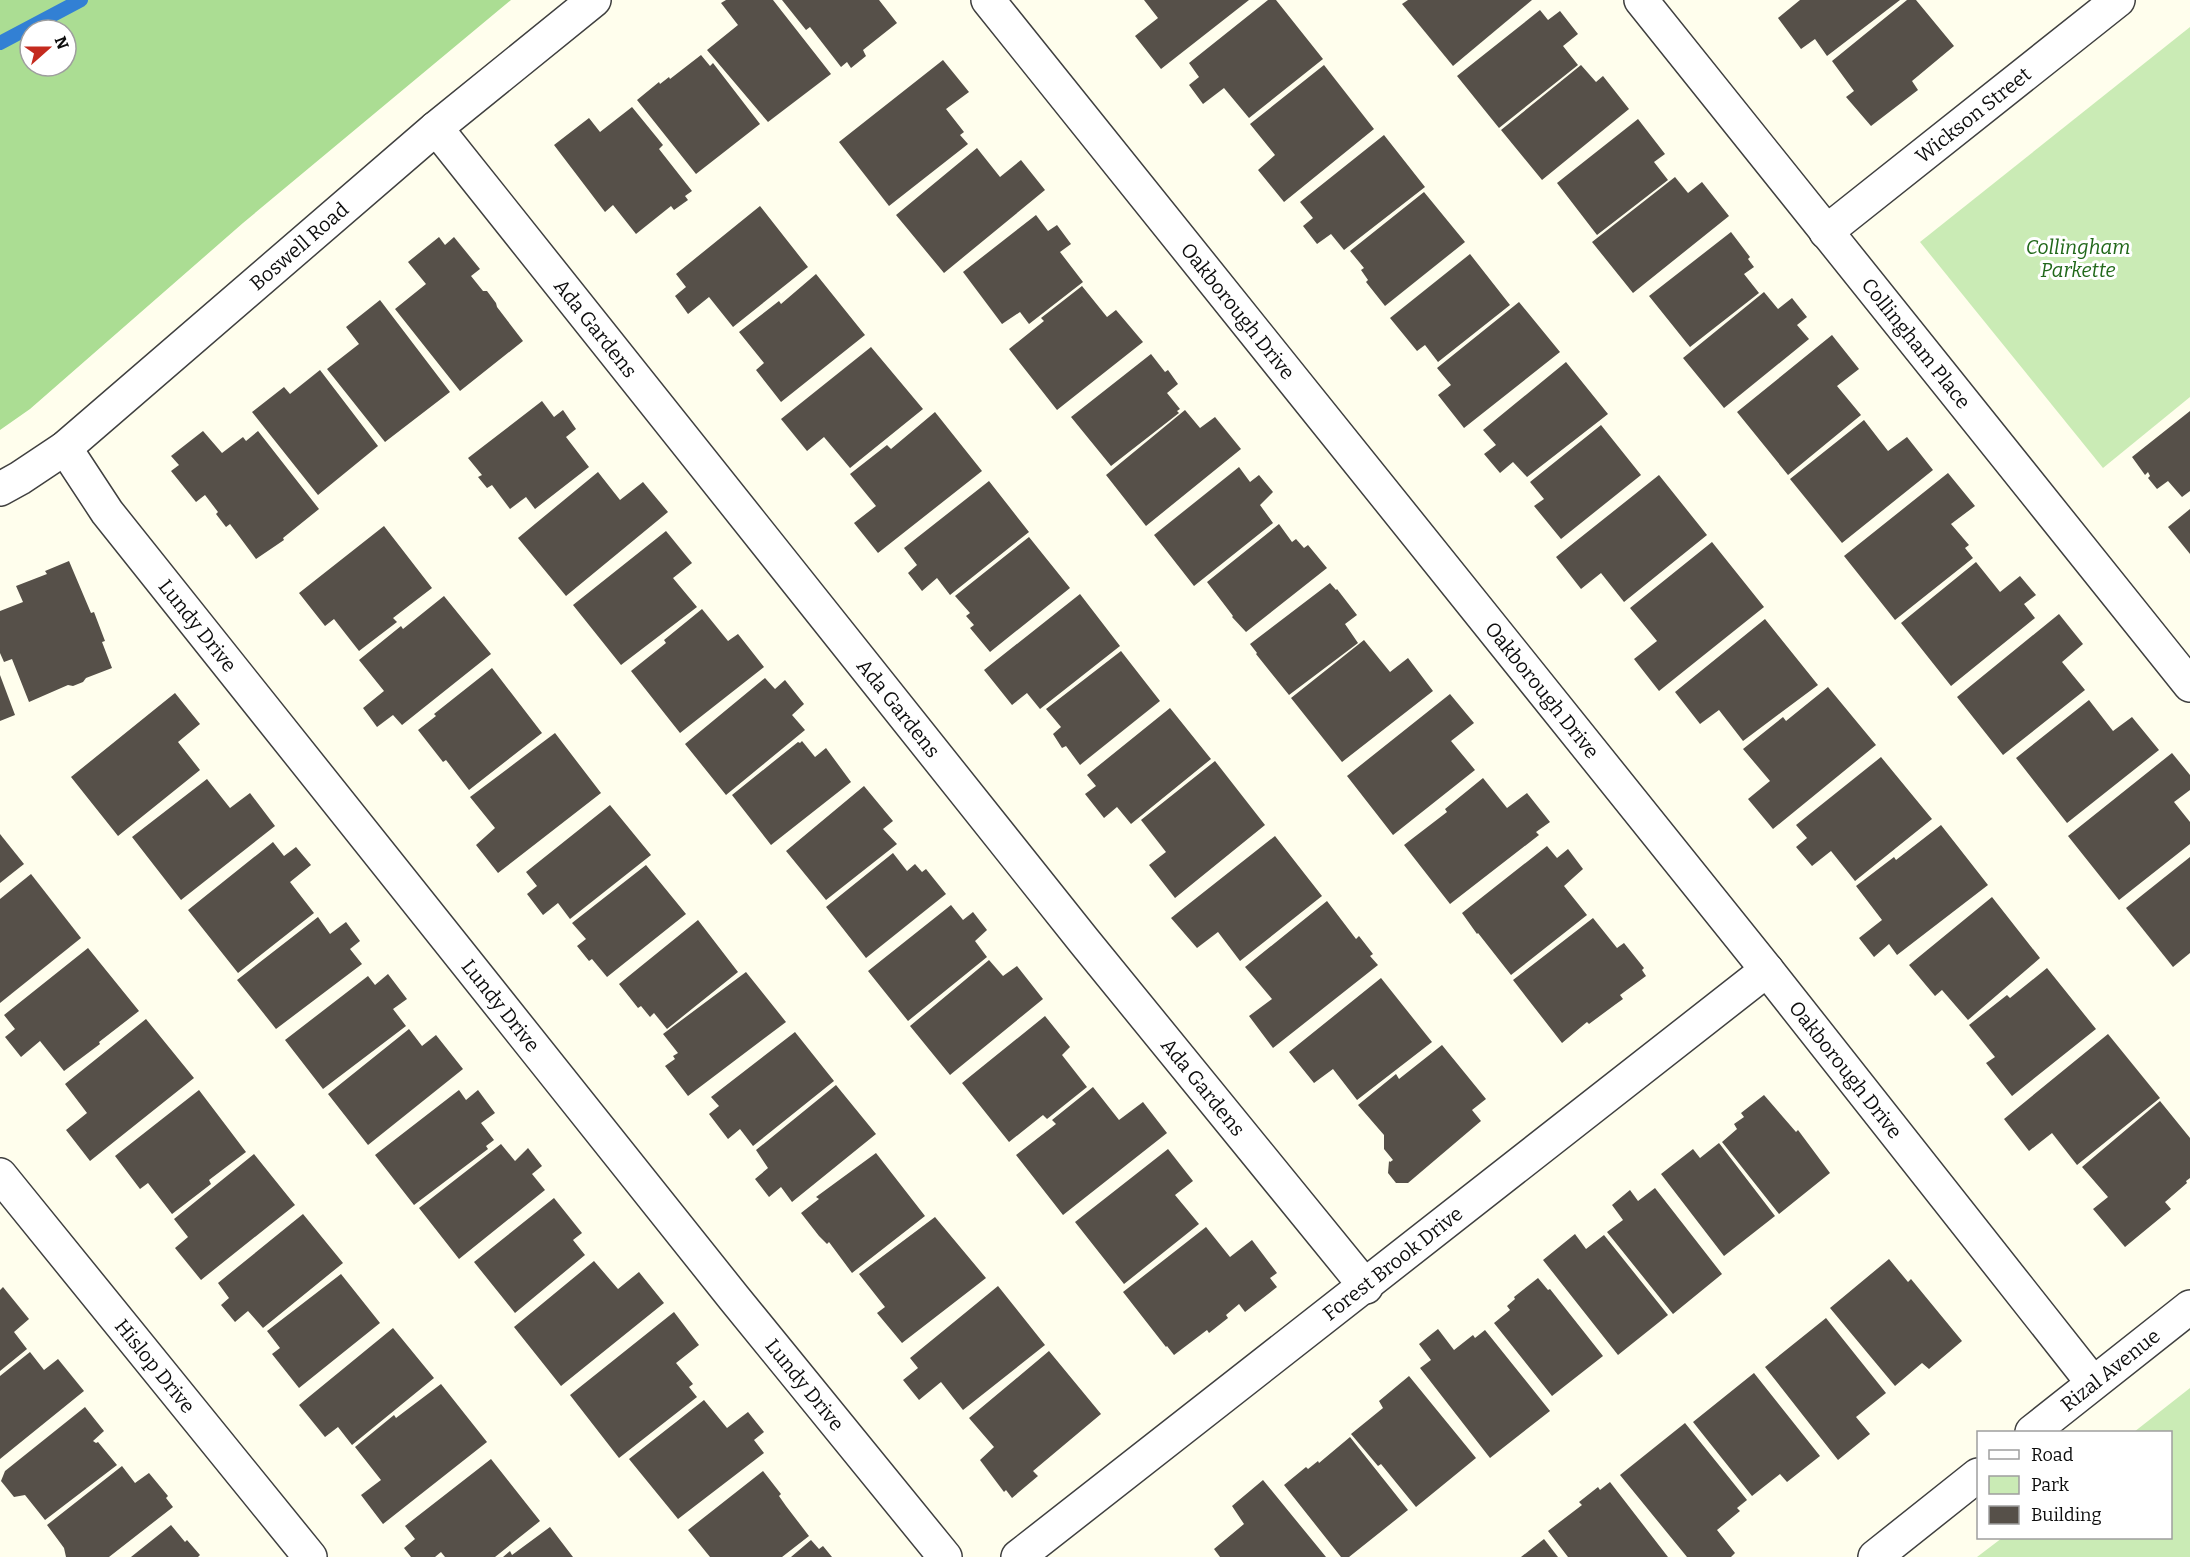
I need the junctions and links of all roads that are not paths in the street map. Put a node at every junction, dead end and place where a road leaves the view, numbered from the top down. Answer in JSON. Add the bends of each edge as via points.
{"nodes":[{"id":1,"x":594,"y":0,"type":"edge"},
{"id":2,"x":988,"y":0,"type":"edge"},
{"id":3,"x":1641,"y":0,"type":"edge"},
{"id":4,"x":2118,"y":0,"type":"edge"},
{"id":5,"x":436,"y":128,"type":"junction"},
{"id":6,"x":1826,"y":232,"type":"junction"},
{"id":7,"x":65,"y":448,"type":"junction"},
{"id":8,"x":0,"y":489,"type":"edge"},
{"id":9,"x":2190,"y":685,"type":"edge"},
{"id":10,"x":1767,"y":970,"type":"junction"},
{"id":11,"x":0,"y":1175,"type":"edge"},
{"id":12,"x":1366,"y":1287,"type":"junction"},
{"id":13,"x":2190,"y":1307,"type":"edge"},
{"id":14,"x":2093,"y":1383,"type":"junction"},
{"id":15,"x":2033,"y":1431,"type":"edge"},
{"id":16,"x":1977,"y":1476,"type":"edge"},
{"id":17,"x":310,"y":1557,"type":"edge"},
{"id":18,"x":945,"y":1557,"type":"edge"},
{"id":19,"x":1018,"y":1557,"type":"edge"},
{"id":20,"x":1875,"y":1557,"type":"edge"}],
"edges":[{"from":1,"to":5,"type":"street","name":"Boswell Road"},
{"from":2,"to":10,"type":"street","name":"Oakborough Drive"},
{"from":3,"to":6,"type":"street","name":"Collingham Place"},
{"from":4,"to":6,"type":"street","name":"Wickson Street"},
{"from":5,"to":7,"type":"street","name":"Boswell Road"},
{"from":5,"to":12,"type":"street","name":"Ada Gardens"},
{"from":6,"to":9,"type":"street","name":"Collingham Place"},
{"from":7,"to":8,"type":"street","name":"Boswell Road"},
{"from":7,"to":18,"type":"street","name":"Lundy Drive","via":[[107,512]]},
{"from":10,"to":12,"type":"street","name":"Forest Brook Drive"},
{"from":10,"to":14,"type":"street","name":"Oakborough Drive"},
{"from":11,"to":17,"type":"street","name":"Hislop Drive"},
{"from":12,"to":19,"type":"street","name":"Forest Brook Drive"},
{"from":13,"to":14,"type":"street","name":"Rizal Avenue"},
{"from":14,"to":15,"type":"street","name":"Rizal Avenue"},
{"from":16,"to":20,"type":"street"}]}
